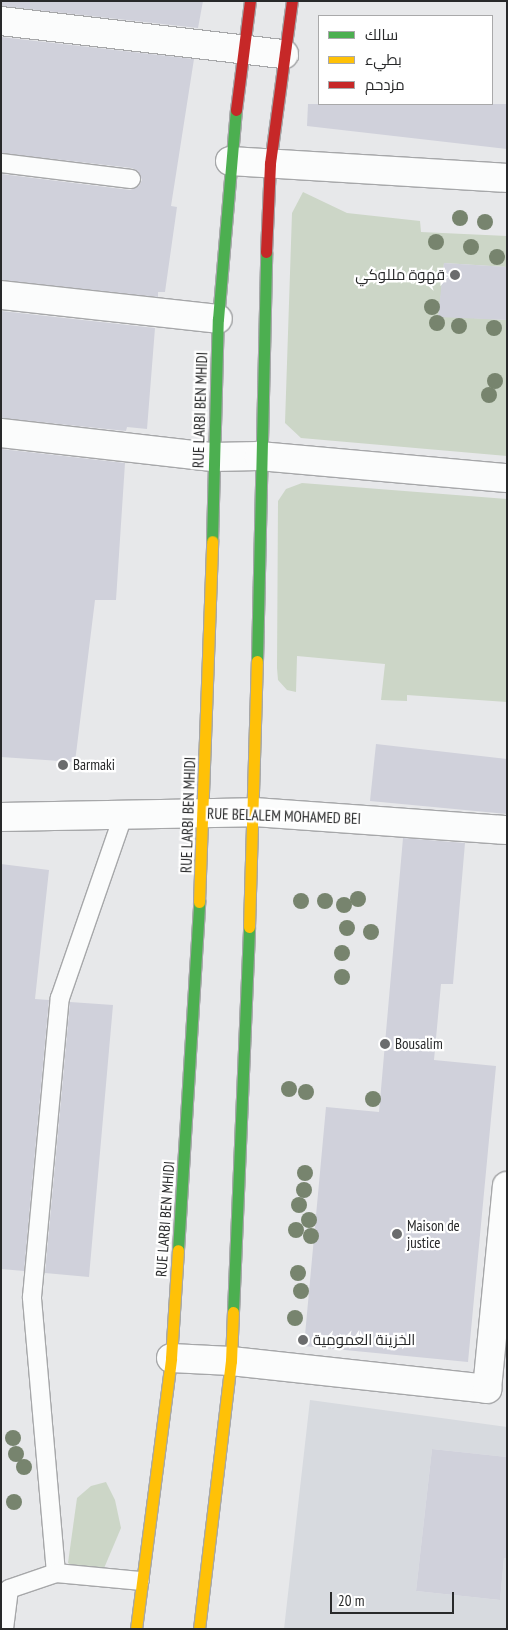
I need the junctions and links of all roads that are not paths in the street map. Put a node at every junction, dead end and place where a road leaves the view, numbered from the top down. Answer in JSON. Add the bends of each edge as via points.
{"nodes":[{"id":1,"x":250,"y":1,"type":"edge"},
{"id":2,"x":292,"y":1,"type":"edge"},
{"id":3,"x":1,"y":21,"type":"edge"},
{"id":4,"x":242,"y":50,"type":"junction"},
{"id":5,"x":284,"y":54,"type":"junction"},
{"id":6,"x":230,"y":161,"type":"junction"},
{"id":7,"x":1,"y":163,"type":"edge"},
{"id":8,"x":270,"y":163,"type":"junction"},
{"id":9,"x":507,"y":178,"type":"edge"},
{"id":10,"x":130,"y":179,"type":"dead end"},
{"id":11,"x":1,"y":295,"type":"edge"},
{"id":12,"x":218,"y":318,"type":"junction"},
{"id":13,"x":1,"y":433,"type":"edge"},
{"id":14,"x":259,"y":456,"type":"junction"},
{"id":15,"x":213,"y":457,"type":"junction"},
{"id":16,"x":507,"y":478,"type":"edge"},
{"id":17,"x":254,"y":812,"type":"junction"},
{"id":18,"x":204,"y":813,"type":"junction"},
{"id":19,"x":123,"y":816,"type":"junction"},
{"id":20,"x":1,"y":817,"type":"edge"},
{"id":21,"x":507,"y":830,"type":"edge"},
{"id":22,"x":507,"y":1186,"type":"edge"},
{"id":23,"x":171,"y":1358,"type":"junction"},
{"id":24,"x":230,"y":1360,"type":"junction"},
{"id":25,"x":56,"y":1573,"type":"junction"},
{"id":26,"x":140,"y":1581,"type":"junction"},
{"id":27,"x":4,"y":1629,"type":"edge"},
{"id":28,"x":136,"y":1629,"type":"edge"},
{"id":29,"x":199,"y":1629,"type":"edge"}],
"edges":[{"from":1,"to":4,"type":"street","name":"RUE LARBI BEN MHIDI"},
{"from":2,"to":5,"type":"street"},
{"from":3,"to":4,"type":"street"},
{"from":4,"to":5,"type":"street"},
{"from":4,"to":6,"type":"street","name":"RUE LARBI BEN MHIDI"},
{"from":5,"to":8,"type":"street"},
{"from":6,"to":8,"type":"street"},
{"from":6,"to":12,"type":"street","name":"RUE LARBI BEN MHIDI"},
{"from":7,"to":10,"type":"lane"},
{"from":8,"to":9,"type":"street"},
{"from":8,"to":14,"type":"street"},
{"from":11,"to":12,"type":"street"},
{"from":12,"to":15,"type":"street","name":"RUE LARBI BEN MHIDI"},
{"from":13,"to":15,"type":"street"},
{"from":14,"to":15,"type":"street"},
{"from":14,"to":16,"type":"street"},
{"from":14,"to":17,"type":"street"},
{"from":15,"to":18,"type":"street","name":"RUE LARBI BEN MHIDI"},
{"from":17,"to":18,"type":"street","name":"RUE BELALEM MOHAMED BEI"},
{"from":17,"to":21,"type":"street","name":"RUE BELALEM MOHAMED BEI"},
{"from":17,"to":24,"type":"street"},
{"from":18,"to":19,"type":"street","name":"RUE BELALEM MOHAMED BEI"},
{"from":18,"to":23,"type":"street","name":"RUE LARBI BEN MHIDI"},
{"from":19,"to":20,"type":"street","name":"RUE BELALEM MOHAMED BEI"},
{"from":19,"to":25,"type":"lane","via":[[60,998],[32,1298]]},
{"from":22,"to":24,"type":"street","via":[[487,1389]]},
{"from":23,"to":24,"type":"street"},
{"from":23,"to":26,"type":"street","name":"RUE LARBI BEN MHIDI"},
{"from":24,"to":29,"type":"street"},
{"from":25,"to":26,"type":"lane"},
{"from":25,"to":27,"type":"lane","via":[[9,1589]]},
{"from":26,"to":28,"type":"street","name":"RUE LARBI BEN MHIDI"}]}
